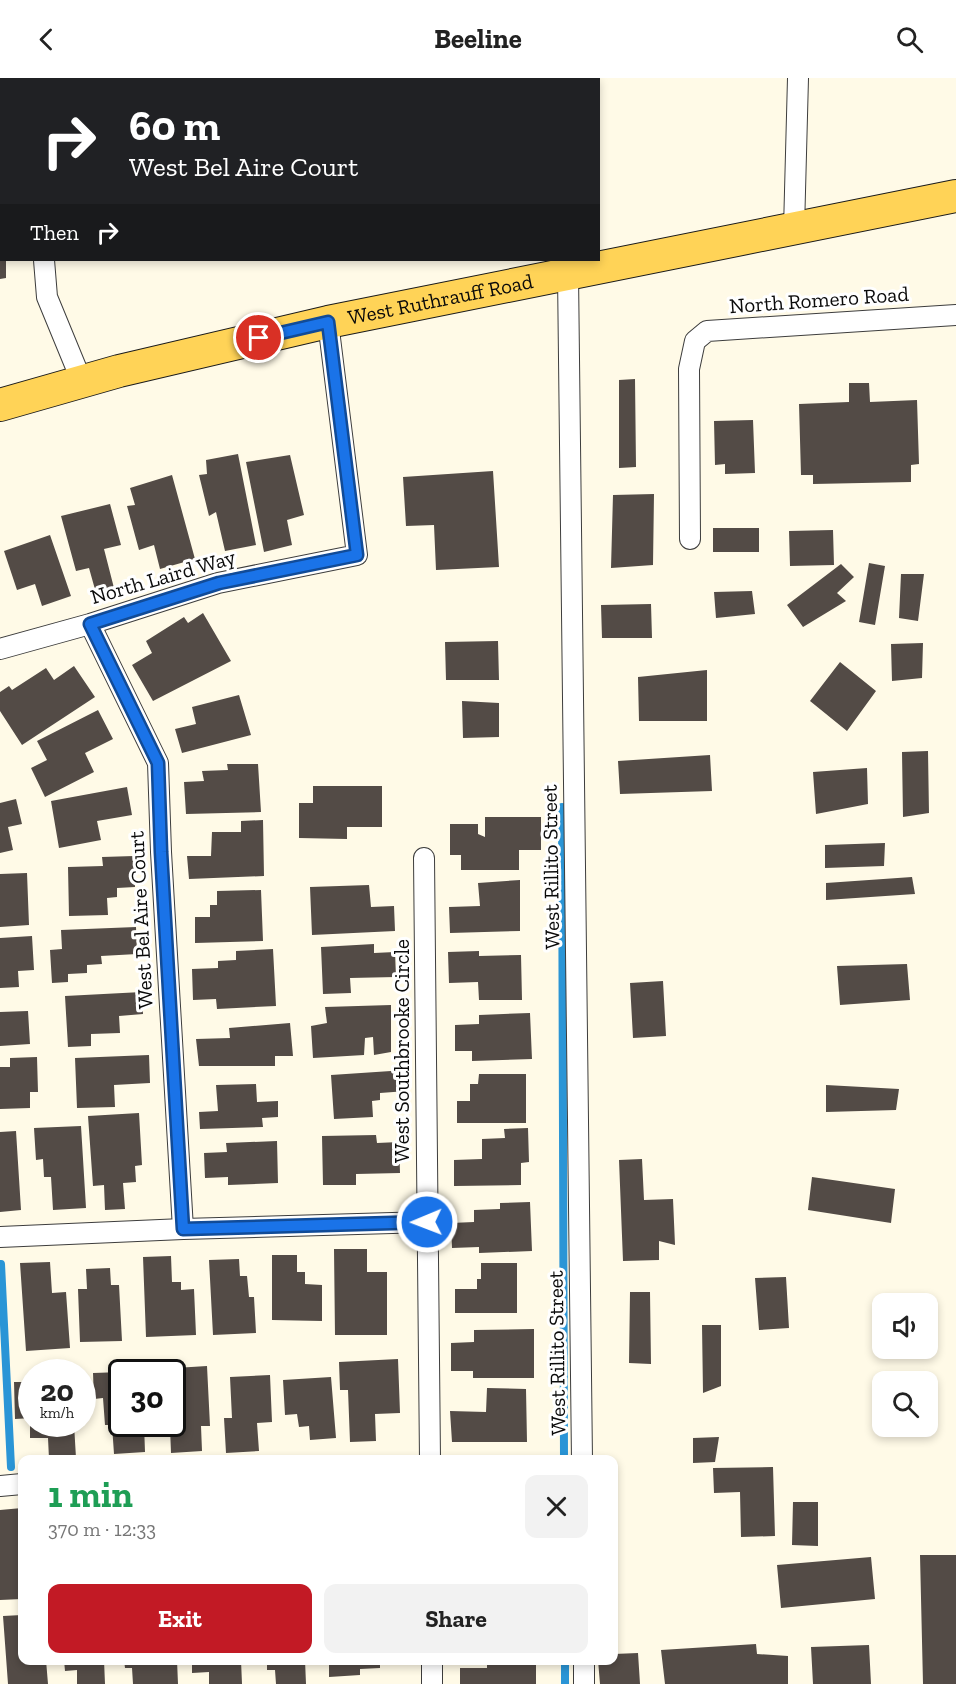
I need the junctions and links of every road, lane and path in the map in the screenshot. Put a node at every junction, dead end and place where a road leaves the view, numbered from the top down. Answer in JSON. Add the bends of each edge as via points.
{"nodes":[{"id":1,"x":798,"y":78,"type":"edge"},
{"id":2,"x":956,"y":196,"type":"edge"},
{"id":3,"x":794,"y":229,"type":"junction"},
{"id":4,"x":44,"y":261,"type":"edge"},
{"id":5,"x":568,"y":274,"type":"junction"},
{"id":6,"x":952,"y":315,"type":"edge"},
{"id":7,"x":328,"y":322,"type":"junction"},
{"id":8,"x":81,"y":382,"type":"junction"},
{"id":9,"x":0,"y":405,"type":"edge"},
{"id":10,"x":690,"y":539,"type":"dead end"},
{"id":11,"x":90,"y":624,"type":"junction"},
{"id":12,"x":0,"y":649,"type":"edge"},
{"id":13,"x":424,"y":858,"type":"dead end"},
{"id":14,"x":427,"y":1222,"type":"junction"},
{"id":15,"x":183,"y":1229,"type":"junction"},
{"id":16,"x":0,"y":1237,"type":"edge"},
{"id":17,"x":430,"y":1455,"type":"edge"},
{"id":18,"x":582,"y":1455,"type":"edge"},
{"id":19,"x":18,"y":1484,"type":"edge"},
{"id":20,"x":0,"y":1486,"type":"edge"},
{"id":21,"x":432,"y":1665,"type":"edge"},
{"id":22,"x":584,"y":1665,"type":"edge"},
{"id":23,"x":432,"y":1684,"type":"edge"},
{"id":24,"x":584,"y":1684,"type":"edge"}],
"edges":[{"from":1,"to":3,"type":"street"},
{"from":2,"to":3,"type":"main road","name":"West Ruthrauff Road"},
{"from":3,"to":5,"type":"main road","name":"West Ruthrauff Road"},
{"from":4,"to":8,"type":"street","via":[[47,297]]},
{"from":5,"to":7,"type":"main road","name":"West Ruthrauff Road"},
{"from":5,"to":18,"type":"street","name":"West Rillito Street"},
{"from":6,"to":10,"type":"street","name":"North Romero Road","via":[[707,331],[695,341],[689,369]]},
{"from":7,"to":8,"type":"main road","name":"West Ruthrauff Road"},
{"from":7,"to":11,"type":"street","name":"North Laird Way","via":[[357,555],[219,583]]},
{"from":8,"to":9,"type":"main road","name":"West Ruthrauff Road"},
{"from":11,"to":12,"type":"street","name":"North Laird Way"},
{"from":11,"to":15,"type":"street","name":"West Bel Aire Court","via":[[158,763]]},
{"from":13,"to":14,"type":"street","name":"West Southbrooke Circle"},
{"from":14,"to":15,"type":"street"},
{"from":14,"to":17,"type":"street","name":"West Southbrooke Circle"},
{"from":15,"to":16,"type":"street"},
{"from":19,"to":20,"type":"street"},
{"from":21,"to":23,"type":"street"},
{"from":22,"to":24,"type":"street"}]}
